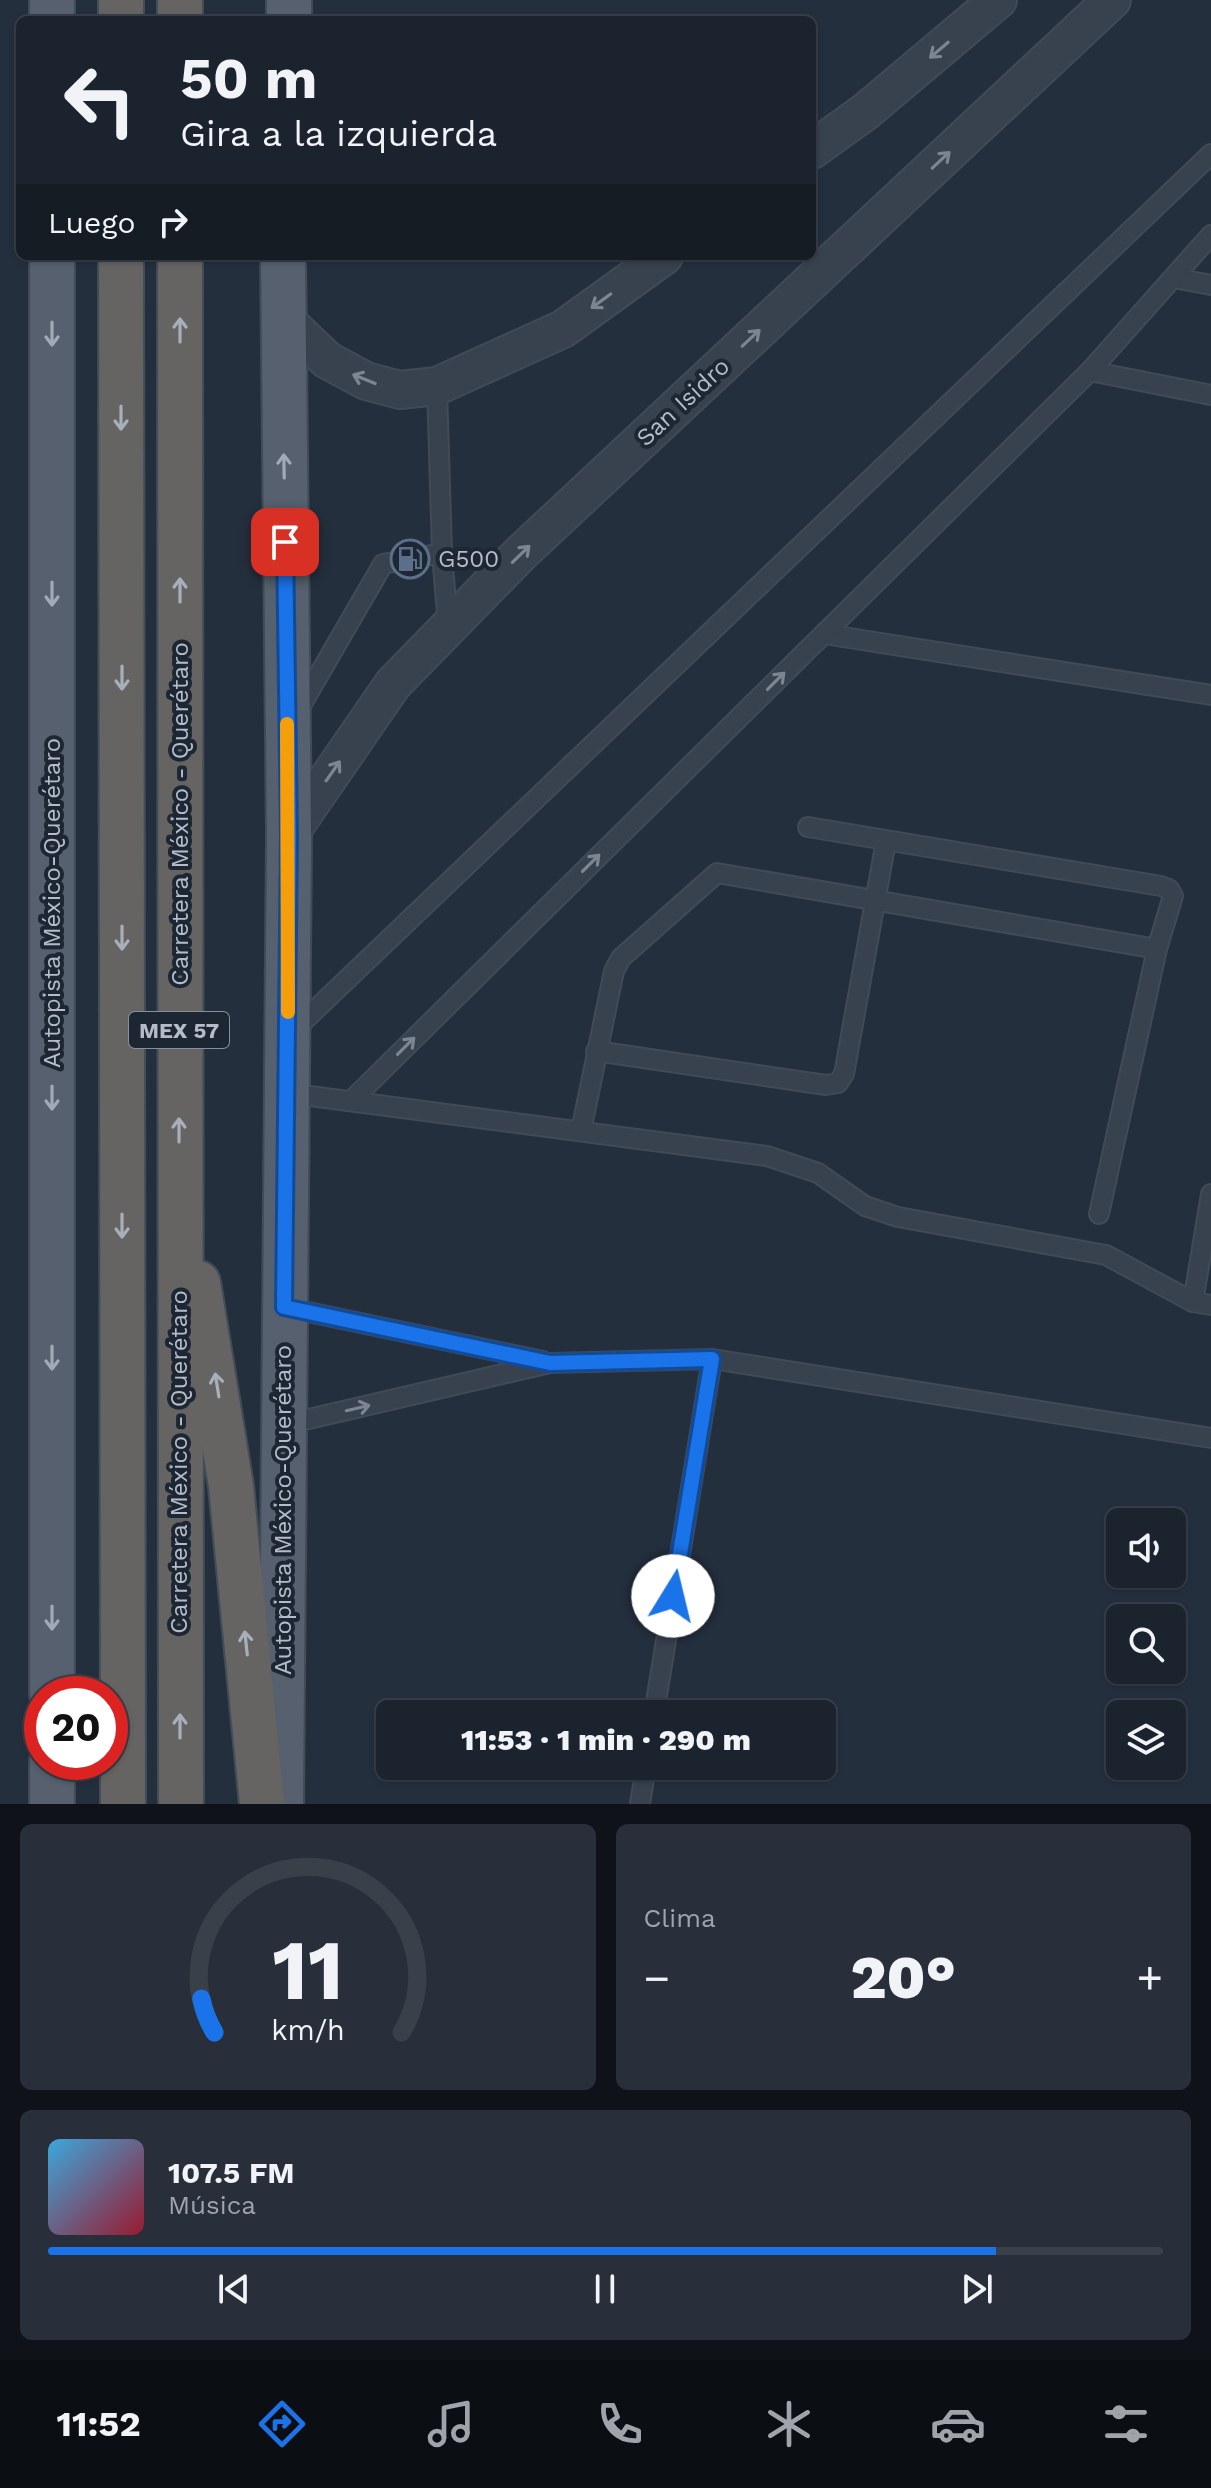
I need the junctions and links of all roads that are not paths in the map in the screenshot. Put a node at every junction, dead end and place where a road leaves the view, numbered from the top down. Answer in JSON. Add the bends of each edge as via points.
{"nodes":[{"id":1,"x":998,"y":0,"type":"edge"},
{"id":2,"x":1112,"y":0,"type":"edge"},
{"id":3,"x":816,"y":147,"type":"edge"},
{"id":4,"x":1211,"y":154,"type":"edge"},
{"id":5,"x":1211,"y":235,"type":"edge"},
{"id":6,"x":52,"y":260,"type":"edge"},
{"id":7,"x":121,"y":260,"type":"edge"},
{"id":8,"x":180,"y":260,"type":"edge"},
{"id":9,"x":283,"y":260,"type":"edge"},
{"id":10,"x":658,"y":260,"type":"edge"},
{"id":11,"x":1174,"y":278,"type":"junction"},
{"id":12,"x":1211,"y":285,"type":"edge"},
{"id":13,"x":282,"y":317,"type":"junction"},
{"id":14,"x":1090,"y":371,"type":"junction"},
{"id":15,"x":437,"y":386,"type":"junction"},
{"id":16,"x":1211,"y":395,"type":"edge"},
{"id":17,"x":442,"y":553,"type":"junction"},
{"id":18,"x":449,"y":628,"type":"junction"},
{"id":19,"x":824,"y":634,"type":"junction"},
{"id":20,"x":1211,"y":695,"type":"edge"},
{"id":21,"x":287,"y":729,"type":"junction"},
{"id":22,"x":808,"y":827,"type":"dead end"},
{"id":23,"x":289,"y":835,"type":"junction"},
{"id":24,"x":886,"y":841,"type":"junction"},
{"id":25,"x":878,"y":899,"type":"junction"},
{"id":26,"x":1157,"y":949,"type":"junction"},
{"id":27,"x":287,"y":1036,"type":"junction"},
{"id":28,"x":596,"y":1051,"type":"junction"},
{"id":29,"x":287,"y":1093,"type":"junction"},
{"id":30,"x":351,"y":1101,"type":"junction"},
{"id":31,"x":581,"y":1131,"type":"junction"},
{"id":32,"x":1211,"y":1194,"type":"edge"},
{"id":33,"x":178,"y":1196,"type":"junction"},
{"id":34,"x":1099,"y":1214,"type":"dead end"},
{"id":35,"x":1202,"y":1304,"type":"edge"},
{"id":36,"x":284,"y":1307,"type":"junction"},
{"id":37,"x":712,"y":1359,"type":"junction"},
{"id":38,"x":550,"y":1363,"type":"junction"},
{"id":39,"x":282,"y":1426,"type":"junction"},
{"id":40,"x":1211,"y":1438,"type":"edge"},
{"id":41,"x":52,"y":1676,"type":"edge"},
{"id":42,"x":656,"y":1700,"type":"edge"},
{"id":43,"x":52,"y":1780,"type":"edge"},
{"id":44,"x":644,"y":1780,"type":"edge"},
{"id":45,"x":52,"y":1804,"type":"edge"},
{"id":46,"x":123,"y":1804,"type":"edge"},
{"id":47,"x":181,"y":1804,"type":"edge"},
{"id":48,"x":262,"y":1804,"type":"edge"},
{"id":49,"x":281,"y":1804,"type":"edge"},
{"id":50,"x":640,"y":1804,"type":"edge"}],
"edges":[{"from":1,"to":3,"type":"street","one_way":true},
{"from":18,"to":2,"type":"street","name":"San Isidro","one_way":true,"via":[[532,543]]},
{"from":4,"to":27,"type":"lane"},
{"from":5,"to":11,"type":"lane"},
{"from":6,"to":41,"type":"main road","name":"Autopista México-Querétaro","one_way":true},
{"from":7,"to":46,"type":"highway","number":"MEX 57","one_way":true},
{"from":33,"to":8,"type":"highway","name":"Carretera México - Querétaro","number":"MEX 57","one_way":true},
{"from":9,"to":13,"type":"main road","name":"Autopista México-Querétaro"},
{"from":10,"to":15,"type":"street","one_way":true,"via":[[563,329]]},
{"from":11,"to":12,"type":"lane"},
{"from":11,"to":14,"type":"lane"},
{"from":15,"to":13,"type":"street","one_way":true,"via":[[400,390],[366,381],[327,360]]},
{"from":21,"to":13,"type":"main road","name":"Autopista México-Querétaro","one_way":true},
{"from":14,"to":16,"type":"lane"},
{"from":14,"to":19,"type":"lane"},
{"from":15,"to":17,"type":"lane"},
{"from":17,"to":18,"type":"lane"},
{"from":17,"to":21,"type":"lane","via":[[383,564]]},
{"from":23,"to":18,"type":"street","name":"San Isidro","one_way":true,"via":[[393,684]]},
{"from":19,"to":20,"type":"lane"},
{"from":30,"to":19,"type":"lane","one_way":true},
{"from":21,"to":23,"type":"main road","name":"Autopista México-Querétaro"},
{"from":22,"to":24,"type":"lane"},
{"from":23,"to":27,"type":"main road","name":"Autopista México-Querétaro"},
{"from":24,"to":25,"type":"lane"},
{"from":24,"to":26,"type":"lane","via":[[1169,889],[1173,896]]},
{"from":25,"to":26,"type":"lane"},
{"from":25,"to":28,"type":"lane","via":[[717,873],[621,958]]},
{"from":25,"to":28,"type":"lane","via":[[838,1083]]},
{"from":26,"to":34,"type":"lane"},
{"from":27,"to":29,"type":"main road","name":"Autopista México-Querétaro"},
{"from":28,"to":31,"type":"lane"},
{"from":29,"to":30,"type":"lane"},
{"from":29,"to":36,"type":"main road","name":"Autopista México-Querétaro"},
{"from":30,"to":31,"type":"lane"},
{"from":31,"to":35,"type":"lane","via":[[767,1156],[818,1173],[865,1206],[898,1217],[1106,1255]]},
{"from":32,"to":35,"type":"lane"},
{"from":47,"to":33,"type":"highway","name":"Carretera México - Querétaro","number":"MEX 57","one_way":true},
{"from":48,"to":33,"type":"highway","one_way":true,"via":[[222,1417]]},
{"from":36,"to":38,"type":"lane"},
{"from":36,"to":39,"type":"main road","name":"Autopista México-Querétaro"},
{"from":37,"to":38,"type":"lane"},
{"from":37,"to":40,"type":"lane"},
{"from":37,"to":42,"type":"lane"},
{"from":39,"to":38,"type":"lane","one_way":true},
{"from":39,"to":49,"type":"main road","name":"Autopista México-Querétaro"},
{"from":43,"to":45,"type":"main road"},
{"from":44,"to":50,"type":"lane"}]}
